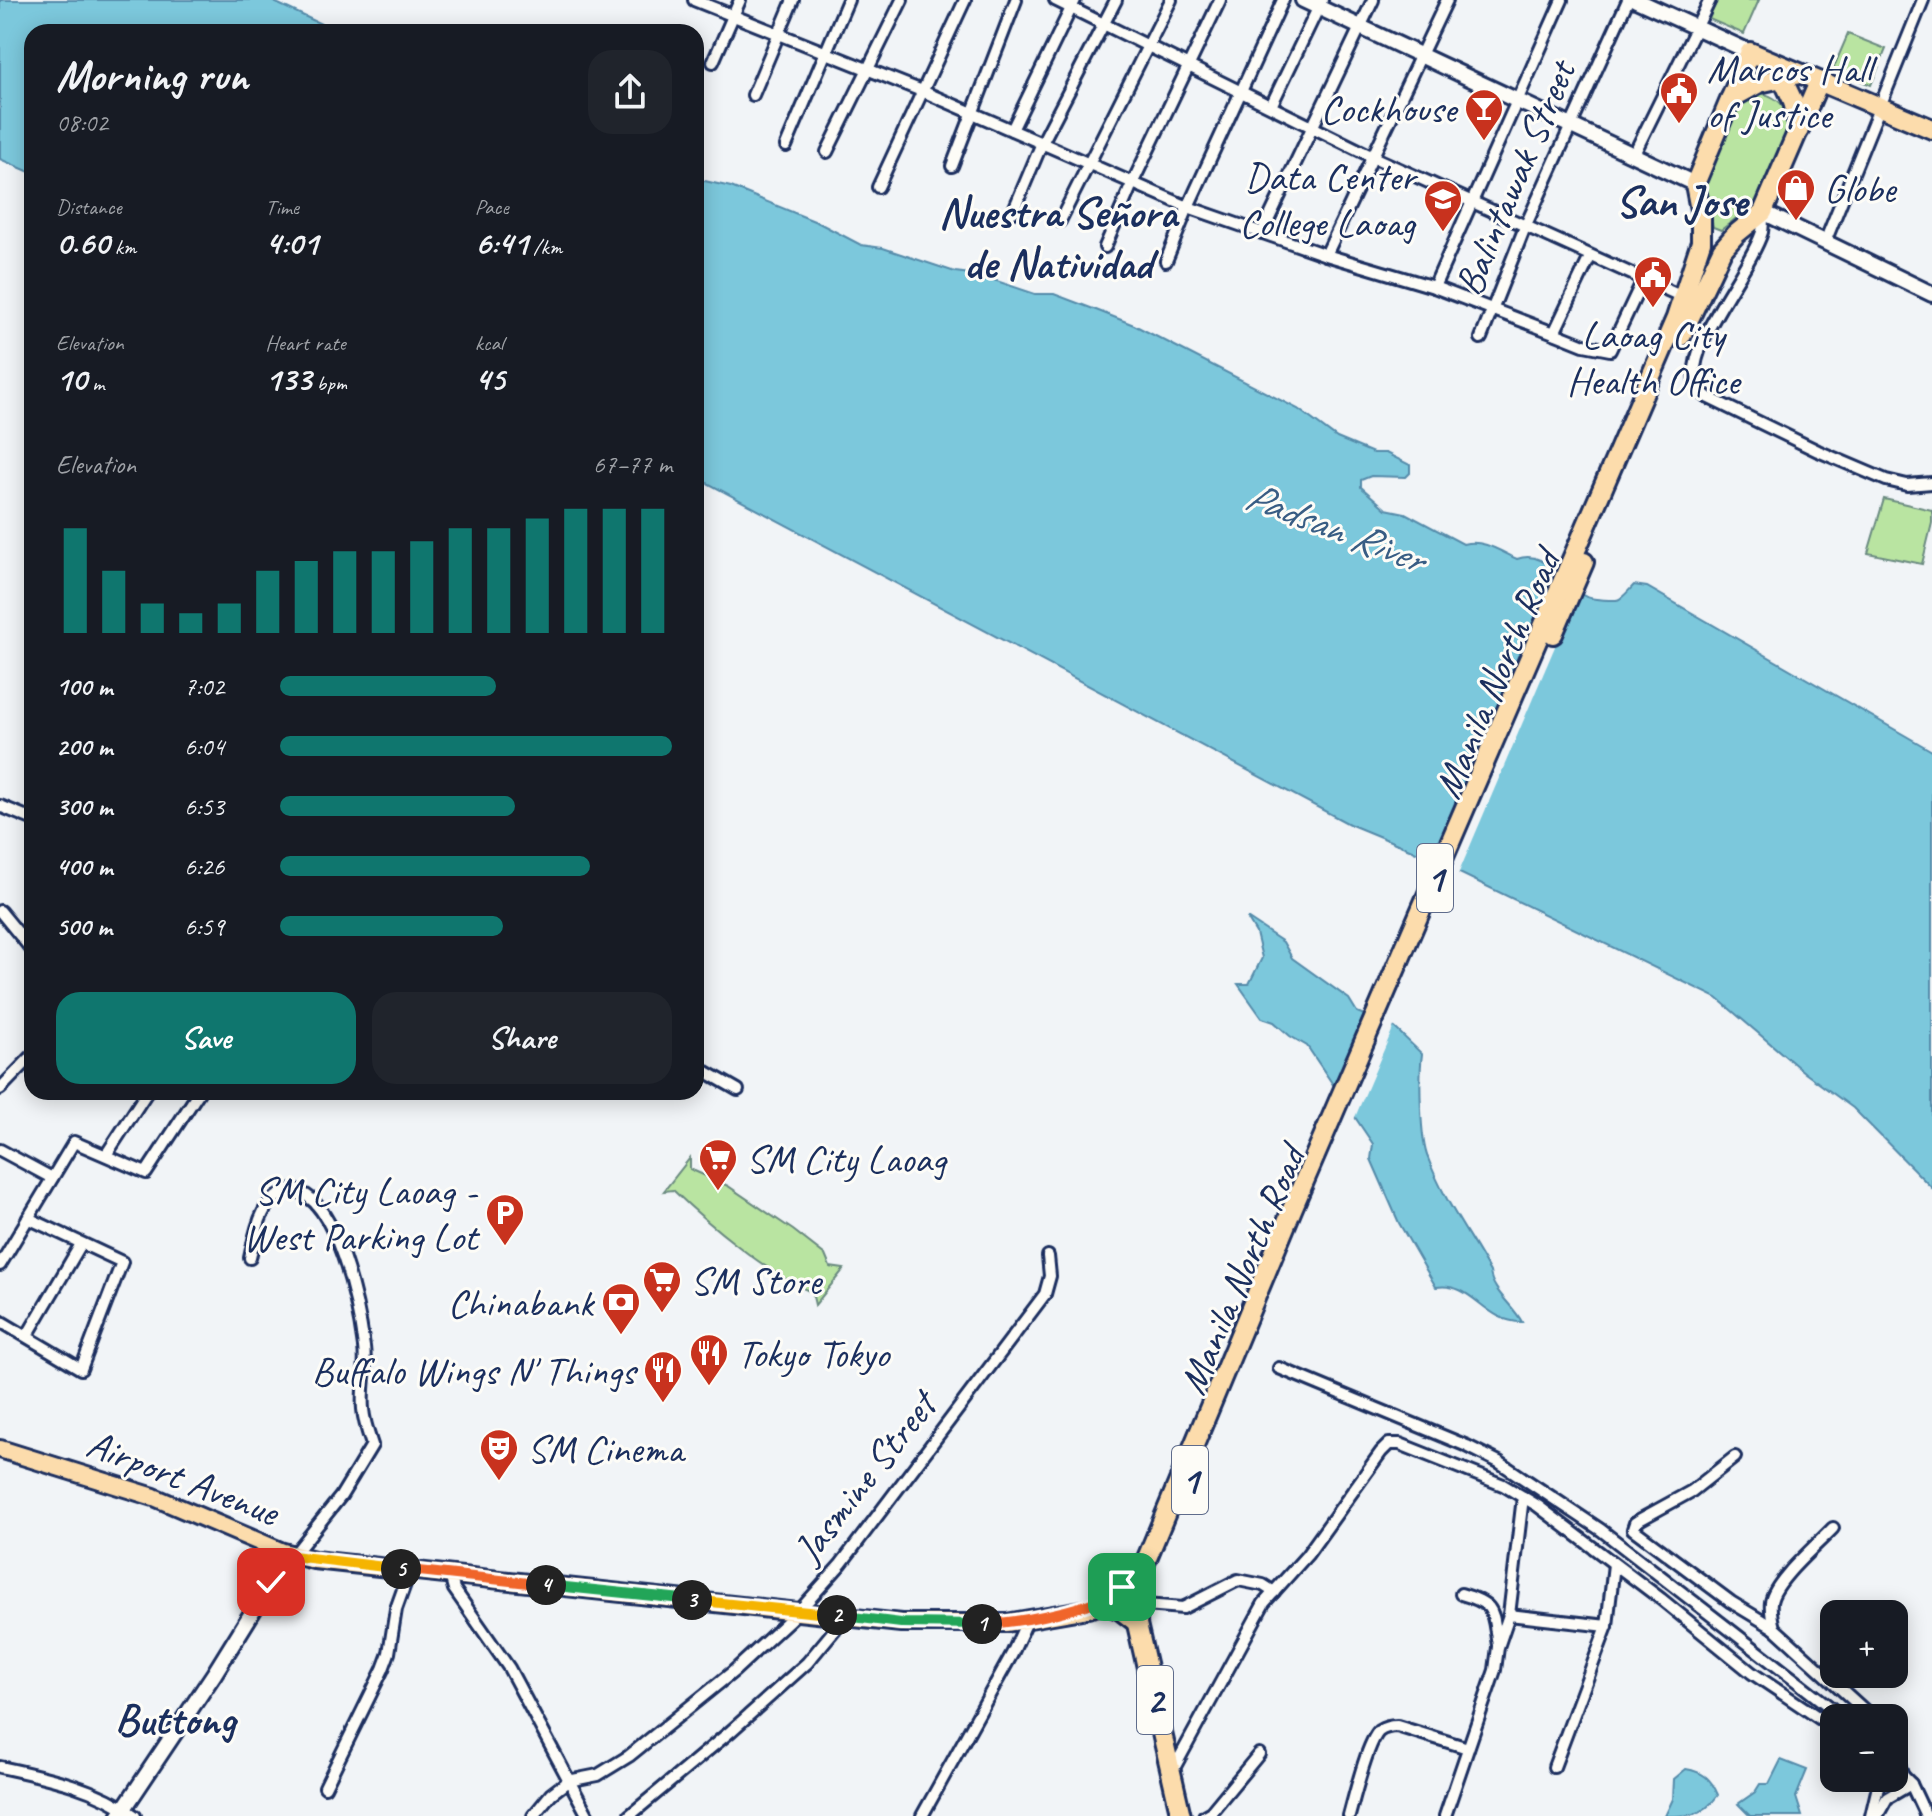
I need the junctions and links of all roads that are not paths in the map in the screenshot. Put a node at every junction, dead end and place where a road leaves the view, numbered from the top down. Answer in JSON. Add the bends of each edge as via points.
{"nodes":[{"id":1,"x":740,"y":0,"type":"edge"},
{"id":2,"x":793,"y":0,"type":"edge"},
{"id":3,"x":848,"y":0,"type":"edge"},
{"id":4,"x":902,"y":0,"type":"edge"},
{"id":5,"x":965,"y":0,"type":"edge"},
{"id":6,"x":1016,"y":0,"type":"edge"},
{"id":7,"x":1055,"y":0,"type":"edge"},
{"id":8,"x":1116,"y":0,"type":"edge"},
{"id":9,"x":1171,"y":0,"type":"edge"},
{"id":10,"x":1220,"y":0,"type":"edge"},
{"id":11,"x":1283,"y":0,"type":"edge"},
{"id":12,"x":1303,"y":0,"type":"edge"},
{"id":13,"x":1373,"y":0,"type":"edge"},
{"id":14,"x":1447,"y":0,"type":"edge"},
{"id":15,"x":1562,"y":0,"type":"edge"},
{"id":16,"x":1628,"y":0,"type":"edge"},
{"id":17,"x":1636,"y":0,"type":"edge"},
{"id":18,"x":1710,"y":0,"type":"edge"},
{"id":19,"x":1923,"y":0,"type":"edge"},
{"id":20,"x":698,"y":1,"type":"edge"},
{"id":21,"x":1073,"y":4,"type":"edge"},
{"id":22,"x":1320,"y":4,"type":"edge"},
{"id":23,"x":734,"y":17,"type":"junction"},
{"id":24,"x":1103,"y":24,"type":"junction"},
{"id":25,"x":1360,"y":27,"type":"junction"},
{"id":26,"x":1698,"y":29,"type":"junction"},
{"id":27,"x":779,"y":35,"type":"junction"},
{"id":28,"x":1147,"y":48,"type":"junction"},
{"id":29,"x":825,"y":52,"type":"junction"},
{"id":30,"x":1750,"y":52,"type":"junction"},
{"id":31,"x":1421,"y":55,"type":"junction"},
{"id":32,"x":713,"y":62,"type":"dead end"},
{"id":33,"x":1188,"y":66,"type":"junction"},
{"id":34,"x":868,"y":70,"type":"junction"},
{"id":35,"x":1786,"y":71,"type":"junction"},
{"id":36,"x":1819,"y":82,"type":"junction"},
{"id":37,"x":922,"y":91,"type":"junction"},
{"id":38,"x":1240,"y":92,"type":"junction"},
{"id":39,"x":753,"y":95,"type":"dead end"},
{"id":40,"x":1519,"y":99,"type":"junction"},
{"id":41,"x":1730,"y":99,"type":"junction"},
{"id":42,"x":1271,"y":106,"type":"junction"},
{"id":43,"x":1880,"y":108,"type":"junction"},
{"id":44,"x":972,"y":114,"type":"junction"},
{"id":45,"x":1571,"y":124,"type":"junction"},
{"id":46,"x":1312,"y":127,"type":"junction"},
{"id":47,"x":1932,"y":129,"type":"edge"},
{"id":48,"x":1012,"y":130,"type":"junction"},
{"id":49,"x":1799,"y":130,"type":"junction"},
{"id":50,"x":1042,"y":143,"type":"junction"},
{"id":51,"x":786,"y":146,"type":"dead end"},
{"id":52,"x":827,"y":152,"type":"dead end"},
{"id":53,"x":1634,"y":154,"type":"junction"},
{"id":54,"x":1373,"y":157,"type":"junction"},
{"id":55,"x":1088,"y":165,"type":"junction"},
{"id":56,"x":952,"y":166,"type":"dead end"},
{"id":57,"x":1132,"y":184,"type":"junction"},
{"id":58,"x":1695,"y":184,"type":"junction"},
{"id":59,"x":878,"y":187,"type":"dead end"},
{"id":60,"x":1472,"y":204,"type":"junction"},
{"id":61,"x":1188,"y":207,"type":"junction"},
{"id":62,"x":1013,"y":212,"type":"dead end"},
{"id":63,"x":1763,"y":212,"type":"junction"},
{"id":64,"x":1060,"y":221,"type":"dead end"},
{"id":65,"x":1525,"y":227,"type":"junction"},
{"id":66,"x":1262,"y":233,"type":"junction"},
{"id":67,"x":1825,"y":242,"type":"junction"},
{"id":68,"x":1105,"y":247,"type":"dead end"},
{"id":69,"x":1326,"y":255,"type":"junction"},
{"id":70,"x":1590,"y":257,"type":"junction"},
{"id":71,"x":1166,"y":261,"type":"dead end"},
{"id":72,"x":1643,"y":280,"type":"junction"},
{"id":73,"x":1434,"y":287,"type":"junction"},
{"id":74,"x":1676,"y":294,"type":"dead end"},
{"id":75,"x":1932,"y":294,"type":"edge"},
{"id":76,"x":1698,"y":303,"type":"dead end"},
{"id":77,"x":1492,"y":308,"type":"junction"},
{"id":78,"x":1718,"y":312,"type":"junction"},
{"id":79,"x":1554,"y":333,"type":"junction"},
{"id":80,"x":1481,"y":338,"type":"dead end"},
{"id":81,"x":1655,"y":381,"type":"junction"},
{"id":82,"x":1932,"y":483,"type":"edge"},
{"id":83,"x":0,"y":806,"type":"edge"},
{"id":84,"x":24,"y":816,"type":"edge"},
{"id":85,"x":0,"y":911,"type":"edge"},
{"id":86,"x":24,"y":940,"type":"edge"},
{"id":87,"x":24,"y":1064,"type":"edge"},
{"id":88,"x":704,"y":1071,"type":"edge"},
{"id":89,"x":0,"y":1089,"type":"edge"},
{"id":90,"x":738,"y":1090,"type":"dead end"},
{"id":91,"x":142,"y":1100,"type":"edge"},
{"id":92,"x":194,"y":1100,"type":"edge"},
{"id":93,"x":0,"y":1150,"type":"edge"},
{"id":94,"x":106,"y":1155,"type":"junction"},
{"id":95,"x":52,"y":1178,"type":"junction"},
{"id":96,"x":28,"y":1218,"type":"junction"},
{"id":97,"x":81,"y":1244,"type":"junction"},
{"id":98,"x":1048,"y":1256,"type":"dead end"},
{"id":99,"x":250,"y":1258,"type":"dead end"},
{"id":100,"x":1,"y":1260,"type":"edge"},
{"id":101,"x":0,"y":1321,"type":"edge"},
{"id":102,"x":27,"y":1336,"type":"junction"},
{"id":103,"x":1279,"y":1368,"type":"dead end"},
{"id":104,"x":0,"y":1449,"type":"edge"},
{"id":105,"x":1735,"y":1457,"type":"dead end"},
{"id":106,"x":1523,"y":1497,"type":"junction"},
{"id":107,"x":1833,"y":1528,"type":"dead end"},
{"id":108,"x":293,"y":1556,"type":"junction"},
{"id":109,"x":1614,"y":1564,"type":"junction"},
{"id":110,"x":410,"y":1570,"type":"junction"},
{"id":111,"x":450,"y":1575,"type":"junction"},
{"id":112,"x":1144,"y":1575,"type":"junction"},
{"id":113,"x":1274,"y":1592,"type":"junction"},
{"id":114,"x":1461,"y":1594,"type":"dead end"},
{"id":115,"x":1108,"y":1602,"type":"junction"},
{"id":116,"x":799,"y":1611,"type":"junction"},
{"id":117,"x":1058,"y":1613,"type":"junction"},
{"id":118,"x":1509,"y":1615,"type":"junction"},
{"id":119,"x":846,"y":1616,"type":"junction"},
{"id":120,"x":1028,"y":1619,"type":"junction"},
{"id":121,"x":1141,"y":1620,"type":"junction"},
{"id":122,"x":1607,"y":1626,"type":"junction"},
{"id":123,"x":1774,"y":1628,"type":"junction"},
{"id":124,"x":1498,"y":1647,"type":"junction"},
{"id":125,"x":1826,"y":1704,"type":"edge"},
{"id":126,"x":1858,"y":1704,"type":"edge"},
{"id":127,"x":1820,"y":1719,"type":"edge"},
{"id":128,"x":1468,"y":1748,"type":"junction"},
{"id":129,"x":1259,"y":1754,"type":"dead end"},
{"id":130,"x":0,"y":1767,"type":"edge"},
{"id":131,"x":1554,"y":1767,"type":"dead end"},
{"id":132,"x":1171,"y":1777,"type":"junction"},
{"id":133,"x":568,"y":1781,"type":"junction"},
{"id":134,"x":1908,"y":1782,"type":"edge"},
{"id":135,"x":325,"y":1787,"type":"dead end"},
{"id":136,"x":1878,"y":1792,"type":"edge"},
{"id":137,"x":1894,"y":1792,"type":"edge"},
{"id":138,"x":125,"y":1813,"type":"edge"},
{"id":139,"x":533,"y":1816,"type":"edge"},
{"id":140,"x":588,"y":1816,"type":"edge"},
{"id":141,"x":629,"y":1816,"type":"edge"},
{"id":142,"x":922,"y":1816,"type":"edge"},
{"id":143,"x":1181,"y":1816,"type":"edge"},
{"id":144,"x":1204,"y":1816,"type":"edge"},
{"id":145,"x":1349,"y":1816,"type":"edge"},
{"id":146,"x":1445,"y":1816,"type":"edge"},
{"id":147,"x":1874,"y":1816,"type":"edge"},
{"id":148,"x":1926,"y":1816,"type":"edge"}],
"edges":[{"from":1,"to":23,"type":"street"},
{"from":2,"to":27,"type":"street"},
{"from":3,"to":29,"type":"street"},
{"from":4,"to":34,"type":"street"},
{"from":5,"to":37,"type":"street"},
{"from":6,"to":44,"type":"street"},
{"from":7,"to":21,"type":"street"},
{"from":8,"to":24,"type":"street"},
{"from":9,"to":28,"type":"street"},
{"from":10,"to":33,"type":"street"},
{"from":11,"to":38,"type":"street"},
{"from":12,"to":22,"type":"main road"},
{"from":13,"to":25,"type":"street"},
{"from":14,"to":31,"type":"street"},
{"from":15,"to":40,"type":"street"},
{"from":16,"to":45,"type":"street","name":"Balintawak Street"},
{"from":17,"to":26,"type":"main road"},
{"from":18,"to":26,"type":"street"},
{"from":19,"to":43,"type":"street"},
{"from":20,"to":23,"type":"street"},
{"from":21,"to":24,"type":"street"},
{"from":21,"to":48,"type":"street"},
{"from":22,"to":25,"type":"main road"},
{"from":22,"to":42,"type":"street"},
{"from":23,"to":27,"type":"street"},
{"from":23,"to":32,"type":"street"},
{"from":24,"to":28,"type":"street"},
{"from":24,"to":50,"type":"street"},
{"from":25,"to":31,"type":"main road"},
{"from":25,"to":46,"type":"street"},
{"from":26,"to":30,"type":"main road"},
{"from":26,"to":53,"type":"street"},
{"from":27,"to":29,"type":"street"},
{"from":27,"to":39,"type":"street"},
{"from":28,"to":33,"type":"street"},
{"from":28,"to":55,"type":"street"},
{"from":29,"to":34,"type":"street"},
{"from":29,"to":51,"type":"street"},
{"from":30,"to":35,"type":"highway"},
{"from":30,"to":41,"type":"highway"},
{"from":31,"to":40,"type":"main road"},
{"from":31,"to":54,"type":"street"},
{"from":33,"to":38,"type":"street"},
{"from":33,"to":57,"type":"street"},
{"from":34,"to":37,"type":"street"},
{"from":34,"to":52,"type":"street"},
{"from":35,"to":36,"type":"highway"},
{"from":35,"to":41,"type":"highway"},
{"from":35,"to":49,"type":"highway"},
{"from":36,"to":43,"type":"highway"},
{"from":36,"to":49,"type":"highway","name":"Manila North Road","number":"1"},
{"from":37,"to":44,"type":"street"},
{"from":37,"to":59,"type":"street"},
{"from":38,"to":42,"type":"street"},
{"from":38,"to":61,"type":"street"},
{"from":40,"to":45,"type":"main road"},
{"from":40,"to":60,"type":"street"},
{"from":41,"to":58,"type":"highway"},
{"from":42,"to":46,"type":"street"},
{"from":43,"to":47,"type":"highway"},
{"from":43,"to":67,"type":"street"},
{"from":44,"to":48,"type":"street"},
{"from":44,"to":56,"type":"street"},
{"from":45,"to":53,"type":"main road"},
{"from":45,"to":65,"type":"street","name":"Balintawak Street"},
{"from":46,"to":54,"type":"street"},
{"from":46,"to":66,"type":"street"},
{"from":48,"to":50,"type":"street"},
{"from":49,"to":63,"type":"highway","name":"Manila North Road","number":"1"},
{"from":50,"to":55,"type":"street"},
{"from":50,"to":62,"type":"street"},
{"from":53,"to":58,"type":"main road"},
{"from":54,"to":60,"type":"street"},
{"from":54,"to":69,"type":"street"},
{"from":55,"to":57,"type":"street"},
{"from":55,"to":64,"type":"street"},
{"from":57,"to":61,"type":"street"},
{"from":57,"to":68,"type":"street"},
{"from":58,"to":81,"type":"highway","name":"Manila North Road","number":"1","via":[[1701,215],[1698,255]]},
{"from":60,"to":65,"type":"street"},
{"from":60,"to":73,"type":"street"},
{"from":61,"to":66,"type":"street"},
{"from":61,"to":71,"type":"street"},
{"from":63,"to":67,"type":"main road"},
{"from":63,"to":78,"type":"street","via":[[1762,231]]},
{"from":63,"to":81,"type":"highway","name":"Manila North Road","number":"1","via":[[1718,257]]},
{"from":65,"to":70,"type":"street"},
{"from":65,"to":77,"type":"street","name":"Balintawak Street"},
{"from":66,"to":69,"type":"street"},
{"from":67,"to":75,"type":"main road"},
{"from":69,"to":73,"type":"street"},
{"from":70,"to":72,"type":"street"},
{"from":70,"to":79,"type":"street"},
{"from":72,"to":74,"type":"street"},
{"from":72,"to":79,"type":"street","via":[[1608,351]]},
{"from":73,"to":77,"type":"street"},
{"from":76,"to":78,"type":"street"},
{"from":77,"to":79,"type":"street"},
{"from":77,"to":80,"type":"street","name":"Balintawak Street"},
{"from":78,"to":82,"type":"street","via":[[1695,364],[1698,390],[1886,480]]},
{"from":81,"to":112,"type":"highway","name":"Manila North Road","number":"1"},
{"from":83,"to":84,"type":"street"},
{"from":85,"to":86,"type":"street"},
{"from":87,"to":89,"type":"street"},
{"from":88,"to":90,"type":"street"},
{"from":91,"to":94,"type":"street"},
{"from":92,"to":94,"type":"street","via":[[146,1173]]},
{"from":93,"to":95,"type":"street"},
{"from":94,"to":95,"type":"street","via":[[74,1142]]},
{"from":95,"to":96,"type":"street"},
{"from":96,"to":97,"type":"street"},
{"from":96,"to":100,"type":"street"},
{"from":97,"to":102,"type":"street"},
{"from":97,"to":102,"type":"street","via":[[122,1262],[81,1369]]},
{"from":98,"to":116,"type":"street","name":"Jasmine Street","via":[[1045,1294],[841,1564]]},
{"from":99,"to":108,"type":"street","via":[[260,1217],[270,1201],[293,1190],[313,1199],[341,1249],[364,1347],[363,1409],[372,1445],[341,1496]]},
{"from":101,"to":102,"type":"street"},
{"from":103,"to":125,"type":"street","via":[[1499,1462],[1601,1530]]},
{"from":104,"to":108,"type":"main road","name":"Airport Avenue","via":[[154,1497]]},
{"from":105,"to":123,"type":"street","via":[[1633,1529]]},
{"from":106,"to":109,"type":"street"},
{"from":106,"to":113,"type":"street","via":[[1400,1444],[1389,1444]]},
{"from":106,"to":118,"type":"street"},
{"from":107,"to":123,"type":"street","via":[[1778,1587],[1771,1601]]},
{"from":108,"to":110,"type":"main road","name":"Airport Avenue"},
{"from":108,"to":138,"type":"main road","via":[[264,1591]]},
{"from":109,"to":122,"type":"street"},
{"from":109,"to":127,"type":"street","via":[[1752,1673]]},
{"from":110,"to":111,"type":"main road","name":"Airport Avenue"},
{"from":110,"to":135,"type":"street","via":[[383,1669]]},
{"from":111,"to":116,"type":"main road","name":"Airport Avenue"},
{"from":111,"to":133,"type":"street","via":[[454,1589],[509,1668]]},
{"from":112,"to":115,"type":"main road","name":"Airport Avenue"},
{"from":112,"to":121,"type":"highway","name":"Manila North Road","number":"2"},
{"from":113,"to":121,"type":"street","via":[[1238,1580],[1183,1608]]},
{"from":113,"to":132,"type":"street","via":[[1243,1638]]},
{"from":114,"to":124,"type":"street","via":[[1483,1600],[1492,1611]]},
{"from":115,"to":117,"type":"main road","name":"Airport Avenue"},
{"from":115,"to":117,"type":"main road","name":"Airport Avenue"},
{"from":115,"to":121,"type":"main road"},
{"from":116,"to":119,"type":"main road","name":"Airport Avenue"},
{"from":116,"to":133,"type":"street","name":"Jasmine Street","via":[[622,1762],[598,1775]]},
{"from":117,"to":120,"type":"main road","name":"Airport Avenue"},
{"from":118,"to":122,"type":"street"},
{"from":118,"to":124,"type":"street"},
{"from":119,"to":120,"type":"main road","name":"Airport Avenue","via":[[955,1625]]},
{"from":119,"to":141,"type":"street","via":[[807,1663]]},
{"from":120,"to":142,"type":"street"},
{"from":121,"to":132,"type":"highway","name":"Manila North Road","number":"2"},
{"from":122,"to":131,"type":"street"},
{"from":123,"to":126,"type":"street"},
{"from":124,"to":128,"type":"street"},
{"from":128,"to":145,"type":"street","via":[[1388,1726],[1375,1737]]},
{"from":128,"to":146,"type":"street"},
{"from":129,"to":144,"type":"street"},
{"from":130,"to":138,"type":"street","via":[[78,1787]]},
{"from":132,"to":143,"type":"highway","name":"Manila North Road","number":"2"},
{"from":133,"to":139,"type":"street","name":"Jasmine Street"},
{"from":133,"to":140,"type":"street"},
{"from":134,"to":148,"type":"street"},
{"from":136,"to":147,"type":"street"},
{"from":137,"to":147,"type":"street"}]}
